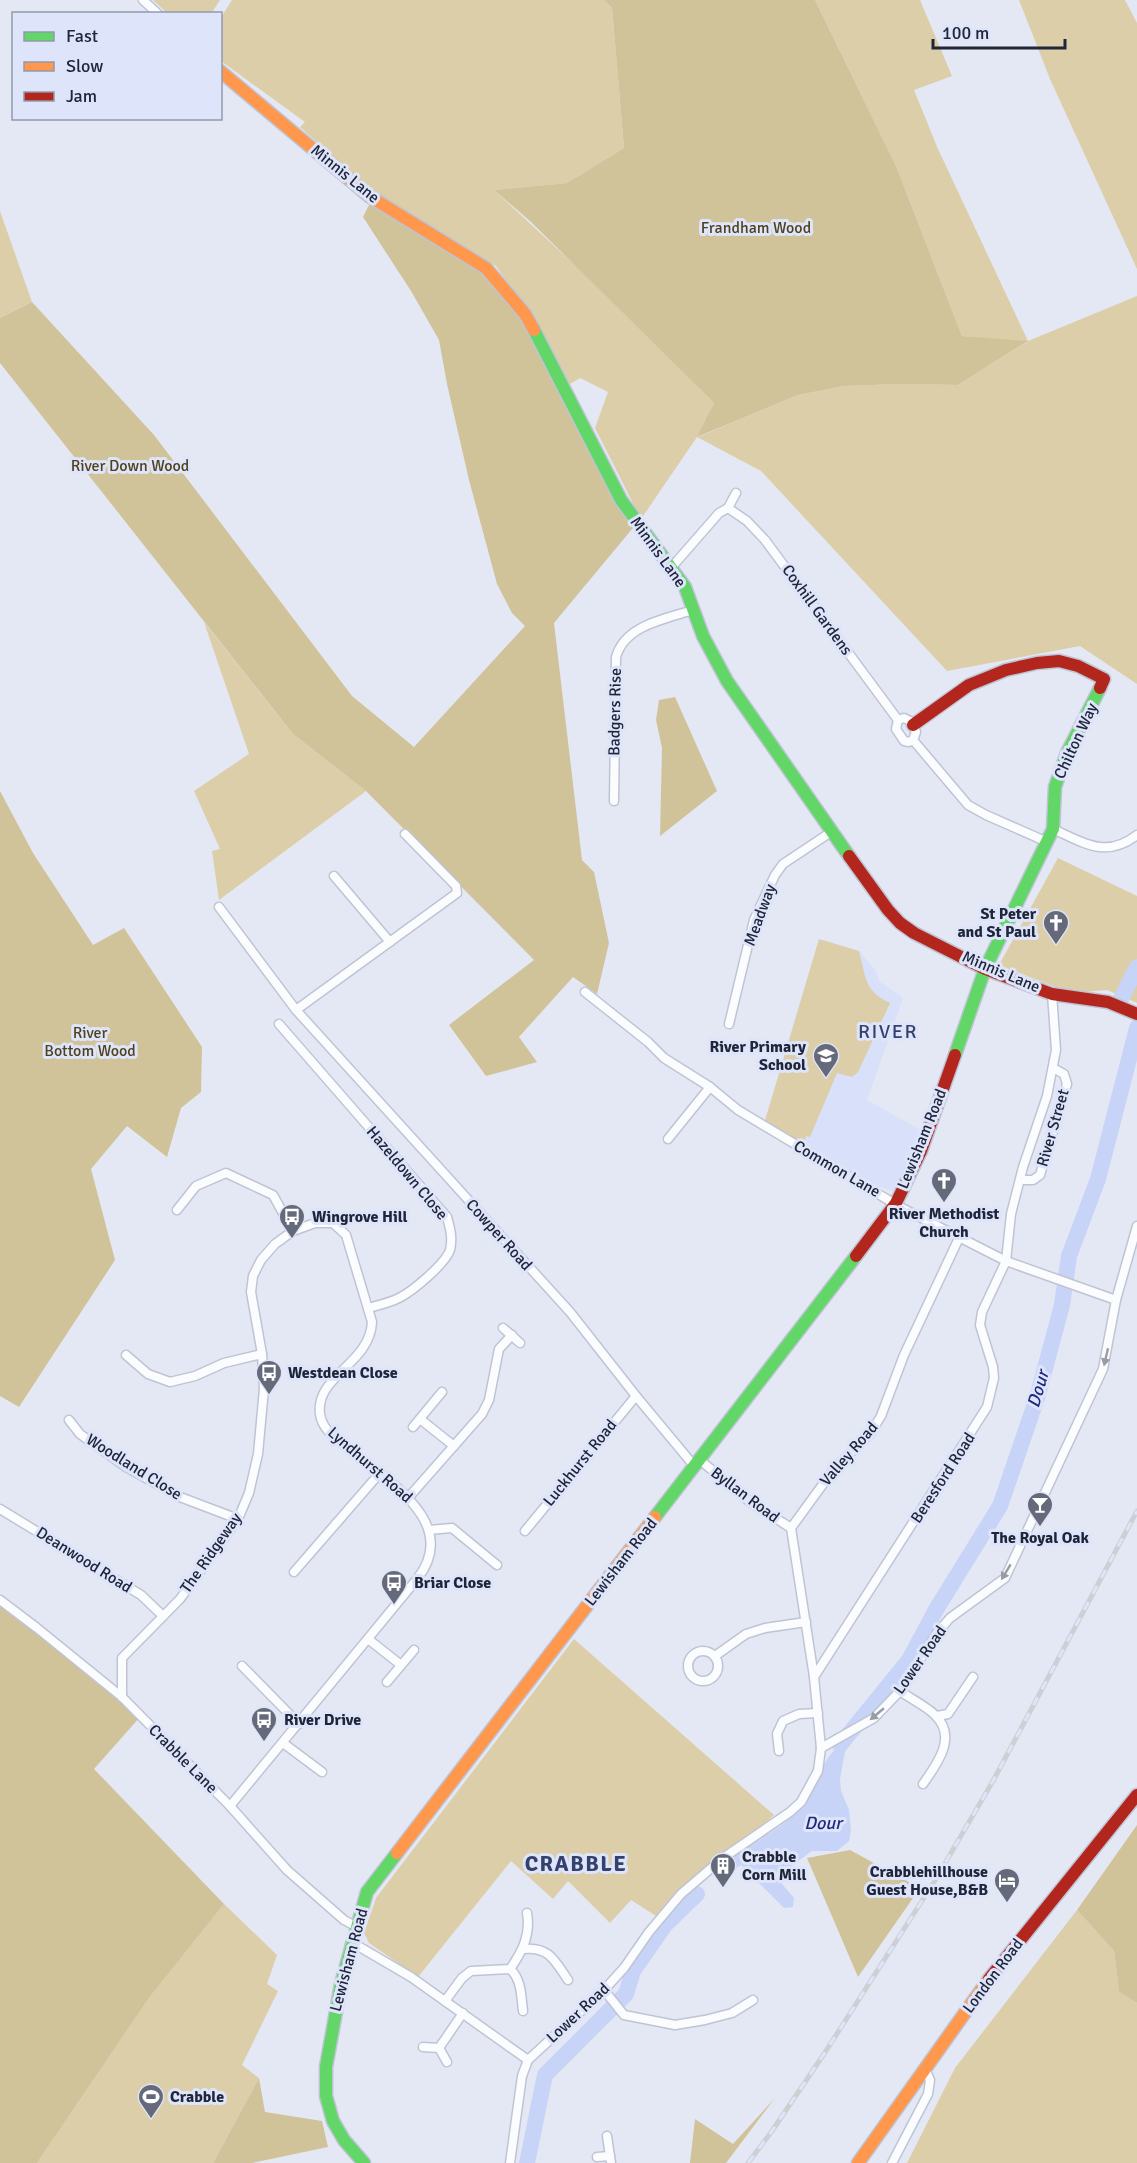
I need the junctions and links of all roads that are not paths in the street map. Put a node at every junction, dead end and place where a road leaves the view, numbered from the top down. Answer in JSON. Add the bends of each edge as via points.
{"nodes":[{"id":1,"x":143,"y":0,"type":"edge"},
{"id":2,"x":156,"y":12,"type":"edge"},
{"id":3,"x":222,"y":73,"type":"edge"},
{"id":4,"x":736,"y":493,"type":"dead end"},
{"id":5,"x":728,"y":507,"type":"junction"},
{"id":6,"x":671,"y":568,"type":"junction"},
{"id":7,"x":693,"y":610,"type":"junction"},
{"id":8,"x":898,"y":720,"type":"junction"},
{"id":9,"x":913,"y":725,"type":"junction"},
{"id":10,"x":913,"y":740,"type":"junction"},
{"id":11,"x":614,"y":801,"type":"dead end"},
{"id":12,"x":1053,"y":829,"type":"junction"},
{"id":13,"x":831,"y":832,"type":"junction"},
{"id":14,"x":405,"y":834,"type":"dead end"},
{"id":15,"x":1137,"y":835,"type":"edge"},
{"id":16,"x":1045,"y":842,"type":"junction"},
{"id":17,"x":334,"y":876,"type":"dead end"},
{"id":18,"x":219,"y":907,"type":"dead end"},
{"id":19,"x":390,"y":942,"type":"junction"},
{"id":20,"x":985,"y":969,"type":"junction"},
{"id":21,"x":585,"y":992,"type":"dead end"},
{"id":22,"x":1052,"y":994,"type":"junction"},
{"id":23,"x":296,"y":1010,"type":"junction"},
{"id":24,"x":1134,"y":1013,"type":"edge"},
{"id":25,"x":279,"y":1024,"type":"dead end"},
{"id":26,"x":729,"y":1024,"type":"dead end"},
{"id":27,"x":1053,"y":1068,"type":"junction"},
{"id":28,"x":710,"y":1087,"type":"junction"},
{"id":29,"x":668,"y":1139,"type":"dead end"},
{"id":30,"x":1021,"y":1180,"type":"junction"},
{"id":31,"x":896,"y":1203,"type":"junction"},
{"id":32,"x":177,"y":1210,"type":"dead end"},
{"id":33,"x":333,"y":1223,"type":"joint"},
{"id":34,"x":1137,"y":1226,"type":"edge"},
{"id":35,"x":293,"y":1232,"type":"junction"},
{"id":36,"x":959,"y":1238,"type":"junction"},
{"id":37,"x":1006,"y":1261,"type":"junction"},
{"id":38,"x":1116,"y":1300,"type":"junction"},
{"id":39,"x":368,"y":1308,"type":"junction"},
{"id":40,"x":503,"y":1328,"type":"dead end"},
{"id":41,"x":512,"y":1335,"type":"junction"},
{"id":42,"x":520,"y":1343,"type":"dead end"},
{"id":43,"x":262,"y":1354,"type":"junction"},
{"id":44,"x":126,"y":1355,"type":"dead end"},
{"id":45,"x":442,"y":1392,"type":"dead end"},
{"id":46,"x":636,"y":1396,"type":"junction"},
{"id":47,"x":420,"y":1419,"type":"junction"},
{"id":48,"x":69,"y":1420,"type":"dead end"},
{"id":49,"x":413,"y":1427,"type":"dead end"},
{"id":50,"x":454,"y":1446,"type":"junction"},
{"id":51,"x":698,"y":1463,"type":"junction"},
{"id":52,"x":379,"y":1474,"type":"junction"},
{"id":53,"x":408,"y":1498,"type":"junction"},
{"id":54,"x":0,"y":1509,"type":"edge"},
{"id":55,"x":238,"y":1519,"type":"junction"},
{"id":56,"x":791,"y":1528,"type":"junction"},
{"id":57,"x":429,"y":1530,"type":"junction"},
{"id":58,"x":525,"y":1531,"type":"dead end"},
{"id":59,"x":497,"y":1565,"type":"dead end"},
{"id":60,"x":294,"y":1572,"type":"dead end"},
{"id":61,"x":0,"y":1600,"type":"edge"},
{"id":62,"x":163,"y":1616,"type":"junction"},
{"id":63,"x":806,"y":1622,"type":"junction"},
{"id":64,"x":368,"y":1639,"type":"junction"},
{"id":65,"x":414,"y":1650,"type":"dead end"},
{"id":66,"x":715,"y":1656,"type":"dead end"},
{"id":67,"x":401,"y":1665,"type":"junction"},
{"id":68,"x":242,"y":1666,"type":"dead end"},
{"id":69,"x":814,"y":1677,"type":"junction"},
{"id":70,"x":973,"y":1677,"type":"dead end"},
{"id":71,"x":387,"y":1682,"type":"dead end"},
{"id":72,"x":900,"y":1691,"type":"junction"},
{"id":73,"x":122,"y":1697,"type":"junction"},
{"id":74,"x":818,"y":1713,"type":"junction"},
{"id":75,"x":937,"y":1716,"type":"junction"},
{"id":76,"x":299,"y":1724,"type":"junction"},
{"id":77,"x":283,"y":1743,"type":"junction"},
{"id":78,"x":821,"y":1748,"type":"junction"},
{"id":79,"x":779,"y":1751,"type":"dead end"},
{"id":80,"x":322,"y":1772,"type":"dead end"},
{"id":81,"x":924,"y":1784,"type":"dead end"},
{"id":82,"x":1137,"y":1795,"type":"edge"},
{"id":83,"x":230,"y":1806,"type":"junction"},
{"id":84,"x":526,"y":1913,"type":"dead end"},
{"id":85,"x":357,"y":1927,"type":"junction"},
{"id":86,"x":350,"y":1944,"type":"junction"},
{"id":87,"x":523,"y":1949,"type":"junction"},
{"id":88,"x":510,"y":1969,"type":"junction"},
{"id":89,"x":568,"y":1980,"type":"dead end"},
{"id":90,"x":604,"y":1990,"type":"junction"},
{"id":91,"x":753,"y":2000,"type":"dead end"},
{"id":92,"x":445,"y":2001,"type":"junction"},
{"id":93,"x":523,"y":2011,"type":"dead end"},
{"id":94,"x":463,"y":2013,"type":"junction"},
{"id":95,"x":423,"y":2047,"type":"dead end"},
{"id":96,"x":439,"y":2048,"type":"junction"},
{"id":97,"x":528,"y":2060,"type":"junction"},
{"id":98,"x":447,"y":2062,"type":"dead end"},
{"id":99,"x":925,"y":2069,"type":"junction"},
{"id":100,"x":607,"y":2136,"type":"dead end"},
{"id":101,"x":597,"y":2157,"type":"dead end"},
{"id":102,"x":610,"y":2159,"type":"edge"},
{"id":103,"x":364,"y":2163,"type":"edge"},
{"id":104,"x":510,"y":2163,"type":"edge"},
{"id":105,"x":858,"y":2163,"type":"edge"},
{"id":106,"x":892,"y":2163,"type":"edge"}],
"edges":[{"from":1,"to":2,"type":"street"},
{"from":3,"to":6,"type":"street","name":"Minnis Lane","via":[[369,196],[486,268],[525,314],[621,500]]},
{"from":4,"to":5,"type":"street"},
{"from":5,"to":6,"type":"street"},
{"from":5,"to":8,"type":"street","name":"Coxhill Gardens","via":[[765,540]]},
{"from":6,"to":7,"type":"street","name":"Minnis Lane","via":[[685,587]]},
{"from":7,"to":11,"type":"street","name":"Badgers Rise","via":[[636,630],[618,650],[618,790]]},
{"from":7,"to":13,"type":"street","name":"Minnis Lane","via":[[727,681]]},
{"from":8,"to":9,"type":"street","via":[[904,718]]},
{"from":8,"to":10,"type":"street","name":"Coxhill Gardens","via":[[896,729],[900,736],[904,741]]},
{"from":9,"to":10,"type":"street"},
{"from":9,"to":12,"type":"street","name":"Chilton Way","via":[[969,685],[1006,670],[1059,661],[1104,679],[1067,753],[1055,787]]},
{"from":10,"to":16,"type":"street","name":"Coxhill Gardens","via":[[968,805]]},
{"from":12,"to":15,"type":"street","via":[[1100,848],[1113,848]]},
{"from":12,"to":16,"type":"street","name":"Chilton Way"},
{"from":13,"to":20,"type":"street","name":"Minnis Lane","via":[[900,923]]},
{"from":13,"to":26,"type":"street","name":"Meadway","via":[[783,864],[775,875],[754,920]]},
{"from":14,"to":19,"type":"street","via":[[458,890]]},
{"from":16,"to":20,"type":"street","name":"Chilton Way"},
{"from":17,"to":19,"type":"street"},
{"from":18,"to":23,"type":"street","name":"Cowper Road"},
{"from":19,"to":23,"type":"street"},
{"from":20,"to":22,"type":"street","name":"Minnis Lane"},
{"from":20,"to":31,"type":"street","name":"Lewisham Road","via":[[921,1151]]},
{"from":21,"to":28,"type":"street","name":"Common Lane","via":[[664,1058]]},
{"from":22,"to":24,"type":"street","name":"Minnis Lane","via":[[1108,1002]]},
{"from":22,"to":27,"type":"street","name":"River Street","via":[[1056,1050]]},
{"from":23,"to":46,"type":"street","name":"Cowper Road","via":[[570,1312]]},
{"from":25,"to":39,"type":"street","name":"Hazeldown Close","via":[[447,1217],[452,1235],[444,1260],[402,1297]]},
{"from":27,"to":30,"type":"street","name":"River Street"},
{"from":27,"to":30,"type":"street","name":"River Street","via":[[1064,1074],[1061,1105],[1040,1175],[1033,1180]]},
{"from":28,"to":29,"type":"street"},
{"from":28,"to":31,"type":"street","name":"Common Lane","via":[[772,1132]]},
{"from":30,"to":37,"type":"street","name":"River Street","via":[[1011,1214]]},
{"from":31,"to":36,"type":"street","name":"Common Lane"},
{"from":31,"to":51,"type":"street","name":"Lewisham Road"},
{"from":32,"to":35,"type":"street","via":[[196,1186],[226,1173],[273,1195]]},
{"from":33,"to":35,"type":"street","name":"The Ridgeway","via":[[315,1223]]},
{"from":33,"to":39,"type":"street","name":"Lyndhurst Road","via":[[346,1235]]},
{"from":34,"to":38,"type":"street","name":"Lower Road"},
{"from":35,"to":43,"type":"street","name":"The Ridgeway","via":[[275,1244],[253,1276],[251,1292]]},
{"from":36,"to":37,"type":"street","name":"Common Lane"},
{"from":36,"to":56,"type":"street","name":"Valley Road","via":[[904,1355],[881,1416],[870,1434],[834,1469]]},
{"from":37,"to":38,"type":"street","name":"Common Lane"},
{"from":37,"to":69,"type":"street","name":"Beresford Road","via":[[982,1312],[980,1325],[993,1366],[987,1407]]},
{"from":38,"to":72,"type":"street","name":"Lower Road","one_way":true,"via":[[1103,1369],[1005,1578],[950,1618]]},
{"from":39,"to":52,"type":"street","name":"Lyndhurst Road","via":[[372,1322],[369,1341],[326,1388],[320,1415],[330,1434]]},
{"from":40,"to":41,"type":"street"},
{"from":41,"to":42,"type":"street"},
{"from":41,"to":50,"type":"street","via":[[499,1349],[489,1400],[482,1414]]},
{"from":43,"to":44,"type":"street","via":[[170,1382],[148,1374]]},
{"from":43,"to":55,"type":"street","name":"The Ridgeway","via":[[264,1389],[258,1454]]},
{"from":45,"to":47,"type":"street"},
{"from":46,"to":51,"type":"street","name":"Cowper Road"},
{"from":46,"to":58,"type":"street","name":"Luckhurst Road"},
{"from":47,"to":49,"type":"street"},
{"from":47,"to":50,"type":"street"},
{"from":48,"to":55,"type":"street","name":"Woodland Close","via":[[80,1434],[126,1467],[180,1497]]},
{"from":50,"to":53,"type":"street"},
{"from":51,"to":56,"type":"street","name":"Byllan Road"},
{"from":51,"to":85,"type":"street","name":"Lewisham Road","via":[[368,1892]]},
{"from":52,"to":53,"type":"street","name":"Lyndhurst Road"},
{"from":52,"to":60,"type":"street"},
{"from":53,"to":57,"type":"street","name":"Lyndhurst Road","via":[[419,1508]]},
{"from":54,"to":62,"type":"street","name":"Deanwood Road","via":[[141,1595]]},
{"from":55,"to":62,"type":"street","name":"The Ridgeway","via":[[180,1599]]},
{"from":56,"to":63,"type":"street"},
{"from":57,"to":59,"type":"street","via":[[452,1528]]},
{"from":57,"to":64,"type":"street","name":"Lyndhurst Road","via":[[430,1558],[425,1570]]},
{"from":61,"to":73,"type":"street","name":"Crabble Lane"},
{"from":62,"to":73,"type":"street","name":"The Ridgeway","via":[[122,1659]]},
{"from":63,"to":66,"type":"street","via":[[746,1634]]},
{"from":63,"to":69,"type":"street"},
{"from":64,"to":67,"type":"street"},
{"from":64,"to":76,"type":"street","name":"Lyndhurst Road"},
{"from":65,"to":67,"type":"street"},
{"from":67,"to":71,"type":"street"},
{"from":68,"to":76,"type":"street"},
{"from":69,"to":74,"type":"street"},
{"from":70,"to":75,"type":"street","via":[[948,1714]]},
{"from":72,"to":75,"type":"street"},
{"from":72,"to":78,"type":"street","name":"Lower Road","one_way":true,"via":[[874,1718]]},
{"from":73,"to":83,"type":"street","name":"Crabble Lane"},
{"from":74,"to":78,"type":"street"},
{"from":74,"to":79,"type":"street","via":[[799,1714],[783,1721],[777,1734]]},
{"from":75,"to":81,"type":"street","via":[[945,1731],[946,1745]]},
{"from":76,"to":77,"type":"street","name":"Lyndhurst Road"},
{"from":77,"to":80,"type":"street"},
{"from":77,"to":83,"type":"street","name":"Lyndhurst Road"},
{"from":78,"to":90,"type":"street","name":"Lower Road","via":[[818,1771],[801,1802],[723,1858],[681,1894]]},
{"from":82,"to":99,"type":"street","name":"London Road","via":[[1028,1929]]},
{"from":83,"to":85,"type":"street","name":"Crabble Lane","via":[[287,1870]]},
{"from":84,"to":87,"type":"street"},
{"from":85,"to":86,"type":"street","name":"Lewisham Road"},
{"from":86,"to":92,"type":"street","via":[[411,1977]]},
{"from":86,"to":103,"type":"street","name":"Lewisham Road","via":[[336,2001],[327,2062],[327,2094],[336,2128]]},
{"from":87,"to":88,"type":"street"},
{"from":87,"to":89,"type":"street","via":[[548,1953]]},
{"from":88,"to":92,"type":"street","via":[[471,1971]]},
{"from":88,"to":93,"type":"street","via":[[521,1991]]},
{"from":90,"to":91,"type":"street","via":[[624,2014],[675,2025],[732,2013]]},
{"from":90,"to":97,"type":"street","name":"Lower Road"},
{"from":92,"to":94,"type":"street"},
{"from":94,"to":96,"type":"street"},
{"from":94,"to":97,"type":"street"},
{"from":95,"to":96,"type":"street"},
{"from":96,"to":98,"type":"street"},
{"from":97,"to":104,"type":"street","via":[[522,2076]]},
{"from":99,"to":105,"type":"street","name":"London Road"},
{"from":99,"to":106,"type":"street","via":[[930,2080],[928,2094]]},
{"from":100,"to":102,"type":"street"},
{"from":101,"to":102,"type":"street"}]}
